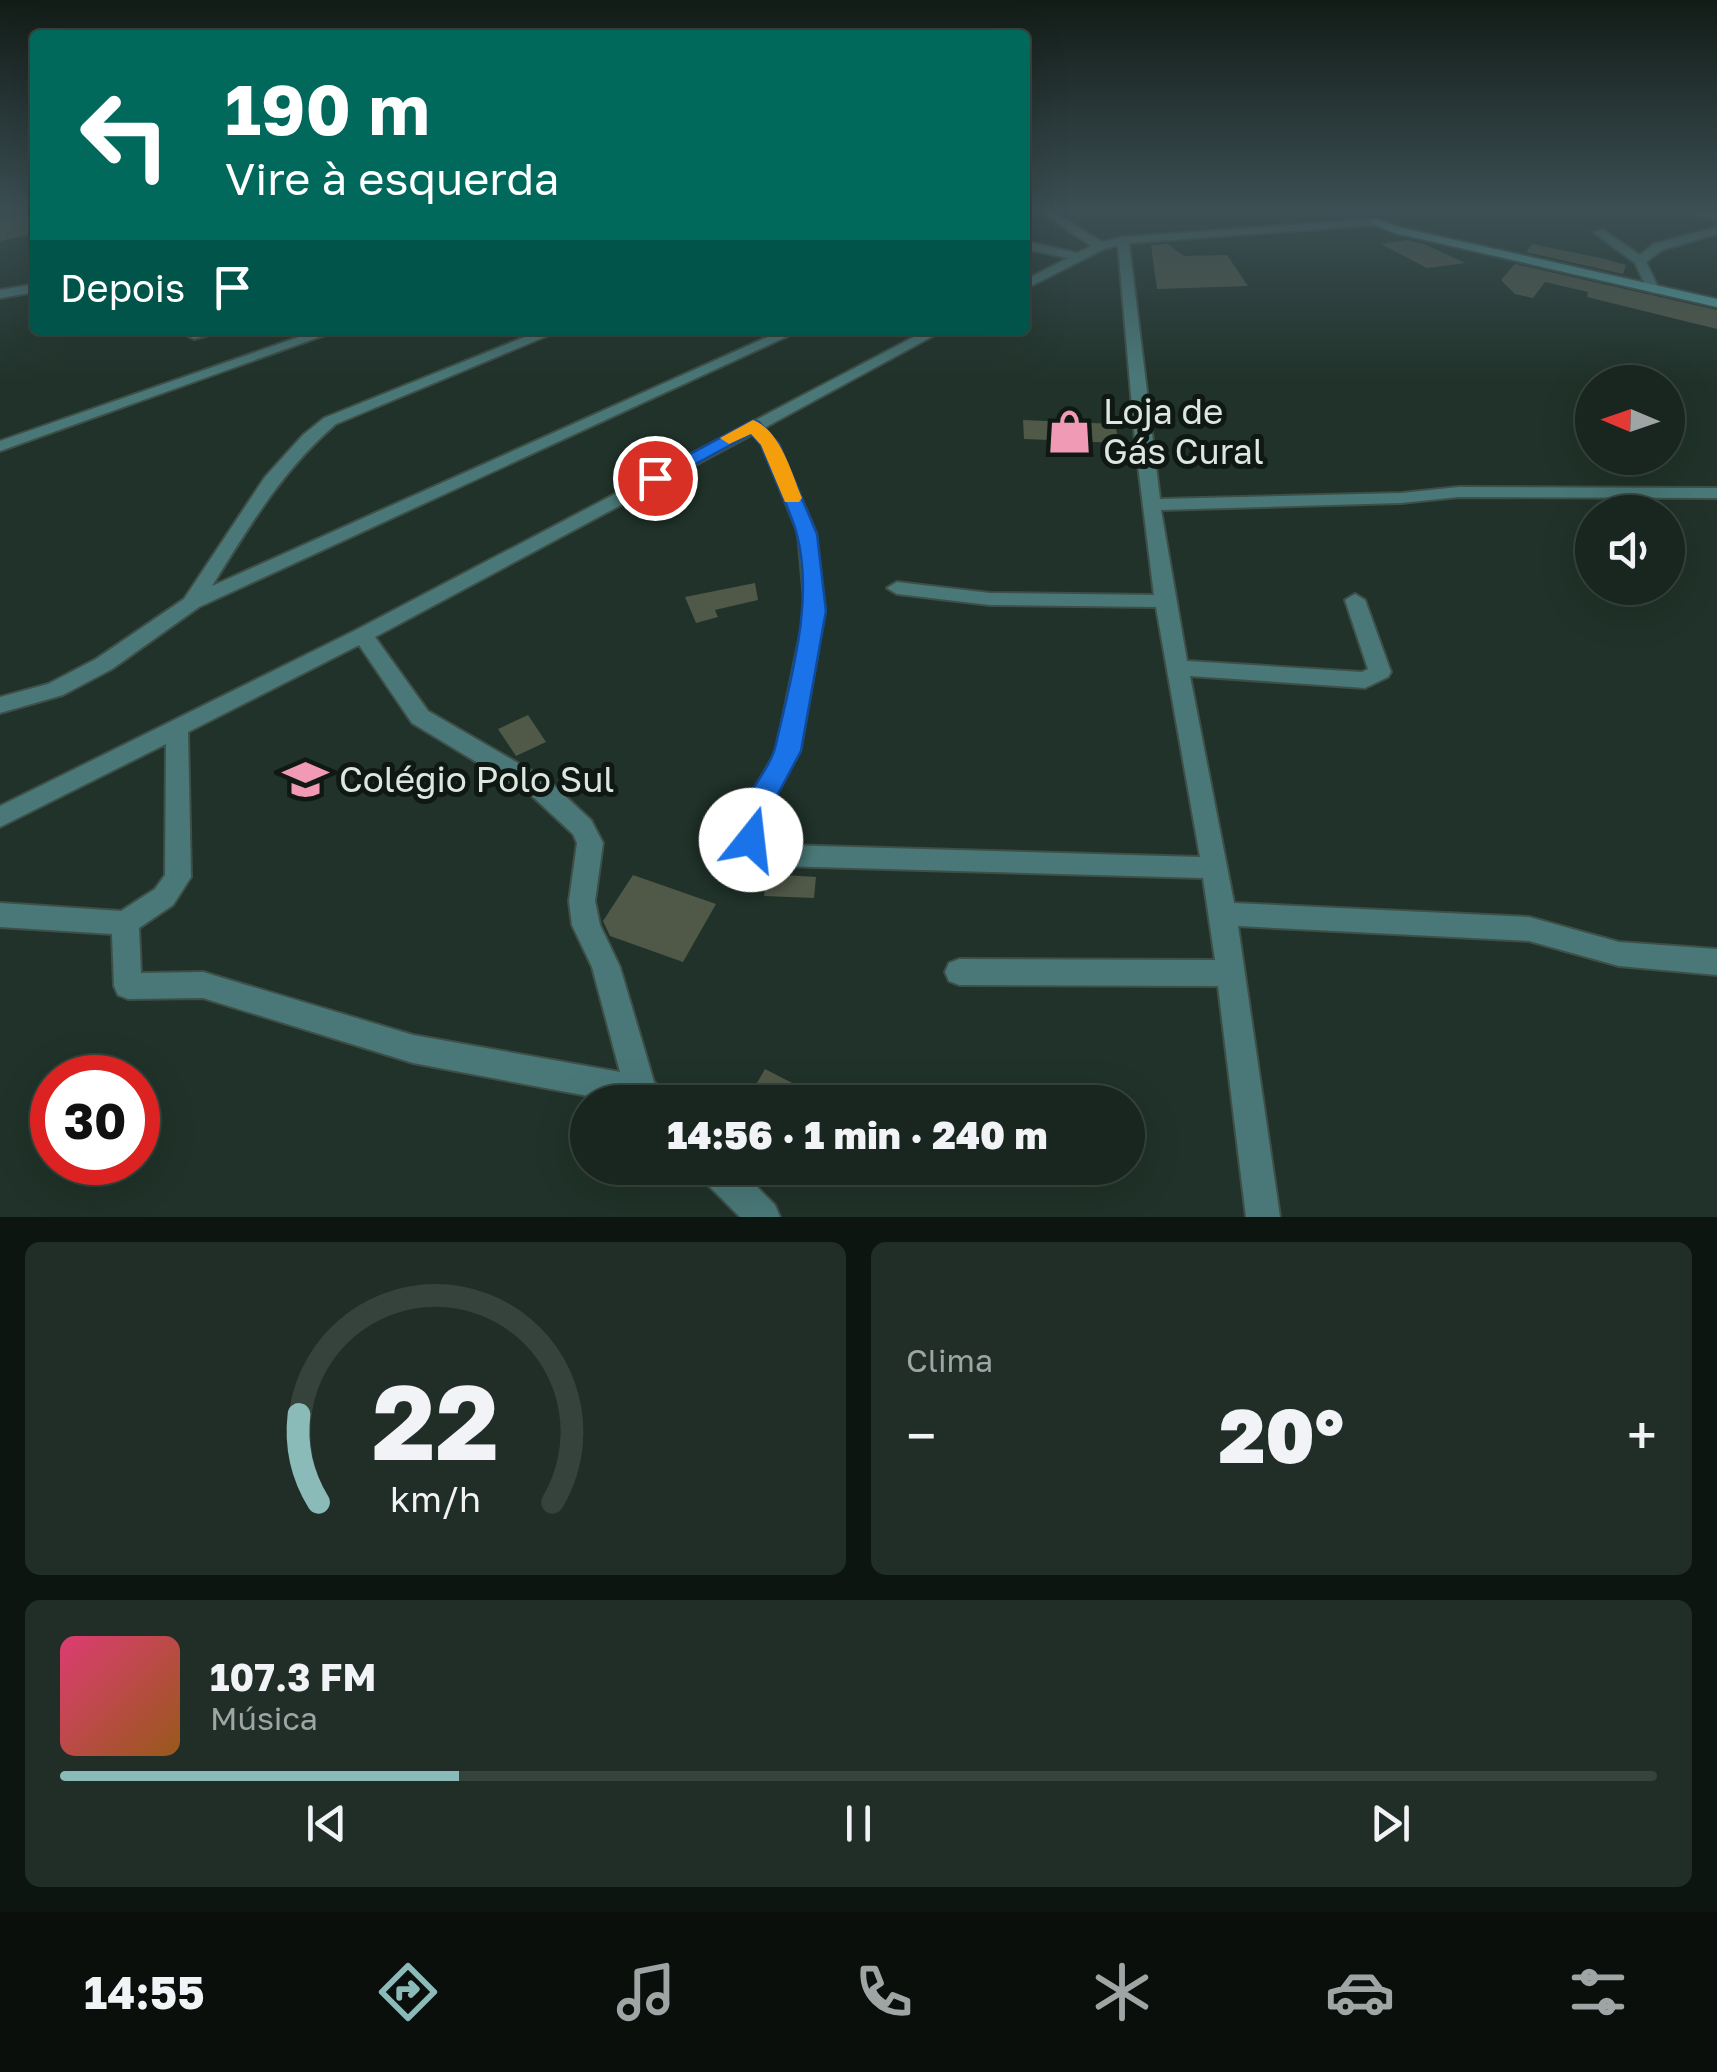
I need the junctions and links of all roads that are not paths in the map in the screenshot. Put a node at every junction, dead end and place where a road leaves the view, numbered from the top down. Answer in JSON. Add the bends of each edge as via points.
{"nodes":[{"id":1,"x":1055,"y":269,"type":"edge"},
{"id":2,"x":1116,"y":269,"type":"edge"},
{"id":3,"x":1565,"y":269,"type":"edge"},
{"id":4,"x":1644,"y":269,"type":"edge"},
{"id":5,"x":1030,"y":282,"type":"edge"},
{"id":6,"x":30,"y":289,"type":"edge"},
{"id":7,"x":1653,"y":289,"type":"junction"},
{"id":8,"x":0,"y":294,"type":"edge"},
{"id":9,"x":1717,"y":302,"type":"edge"},
{"id":10,"x":318,"y":335,"type":"edge"},
{"id":11,"x":542,"y":335,"type":"edge"},
{"id":12,"x":783,"y":335,"type":"edge"},
{"id":13,"x":927,"y":335,"type":"edge"},
{"id":14,"x":753,"y":426,"type":"junction"},
{"id":15,"x":0,"y":446,"type":"edge"},
{"id":16,"x":1717,"y":494,"type":"edge"},
{"id":17,"x":1152,"y":504,"type":"junction"},
{"id":18,"x":897,"y":588,"type":"dead end"},
{"id":19,"x":1355,"y":600,"type":"dead end"},
{"id":20,"x":1165,"y":601,"type":"junction"},
{"id":21,"x":192,"y":602,"type":"junction"},
{"id":22,"x":363,"y":635,"type":"junction"},
{"id":23,"x":1174,"y":668,"type":"junction"},
{"id":24,"x":0,"y":705,"type":"edge"},
{"id":25,"x":177,"y":729,"type":"junction"},
{"id":26,"x":0,"y":816,"type":"edge"},
{"id":27,"x":1212,"y":868,"type":"junction"},
{"id":28,"x":0,"y":914,"type":"edge"},
{"id":29,"x":1223,"y":914,"type":"junction"},
{"id":30,"x":125,"y":922,"type":"junction"},
{"id":31,"x":1717,"y":962,"type":"edge"},
{"id":32,"x":959,"y":972,"type":"dead end"},
{"id":33,"x":1232,"y":973,"type":"junction"},
{"id":34,"x":587,"y":1085,"type":"edge"},
{"id":35,"x":643,"y":1085,"type":"edge"},
{"id":36,"x":732,"y":1185,"type":"edge"},
{"id":37,"x":763,"y":1217,"type":"edge"},
{"id":38,"x":1263,"y":1217,"type":"edge"}],
"edges":[{"from":1,"to":5,"type":"street"},
{"from":2,"to":17,"type":"street"},
{"from":3,"to":7,"type":"main road"},
{"from":4,"to":7,"type":"street"},
{"from":6,"to":8,"type":"street"},
{"from":7,"to":9,"type":"main road"},
{"from":10,"to":15,"type":"street"},
{"from":11,"to":21,"type":"street","via":[[330,421],[301,442]]},
{"from":12,"to":21,"type":"street"},
{"from":13,"to":14,"type":"street"},
{"from":14,"to":22,"type":"street"},
{"from":14,"to":27,"type":"street","via":[[770,444],[807,534],[814,611],[788,751],[750,820],[751,840],[781,855]]},
{"from":16,"to":17,"type":"street","via":[[1459,492]]},
{"from":17,"to":20,"type":"street"},
{"from":18,"to":20,"type":"street","via":[[990,599]]},
{"from":19,"to":23,"type":"street","via":[[1380,672],[1366,680]]},
{"from":20,"to":23,"type":"street"},
{"from":21,"to":24,"type":"street","via":[[104,664],[54,690]]},
{"from":22,"to":25,"type":"street"},
{"from":22,"to":35,"type":"street","via":[[420,717],[540,788],[582,826],[590,844],[582,901],[586,926]]},
{"from":23,"to":27,"type":"street"},
{"from":25,"to":26,"type":"street"},
{"from":25,"to":30,"type":"street","via":[[178,877],[164,897]]},
{"from":27,"to":29,"type":"street"},
{"from":28,"to":30,"type":"street"},
{"from":29,"to":31,"type":"street","via":[[1529,930],[1619,954]]},
{"from":29,"to":33,"type":"street"},
{"from":30,"to":34,"type":"street","via":[[128,986],[203,986],[413,1050]]},
{"from":32,"to":33,"type":"street"},
{"from":33,"to":38,"type":"street"},
{"from":36,"to":37,"type":"street"}]}
